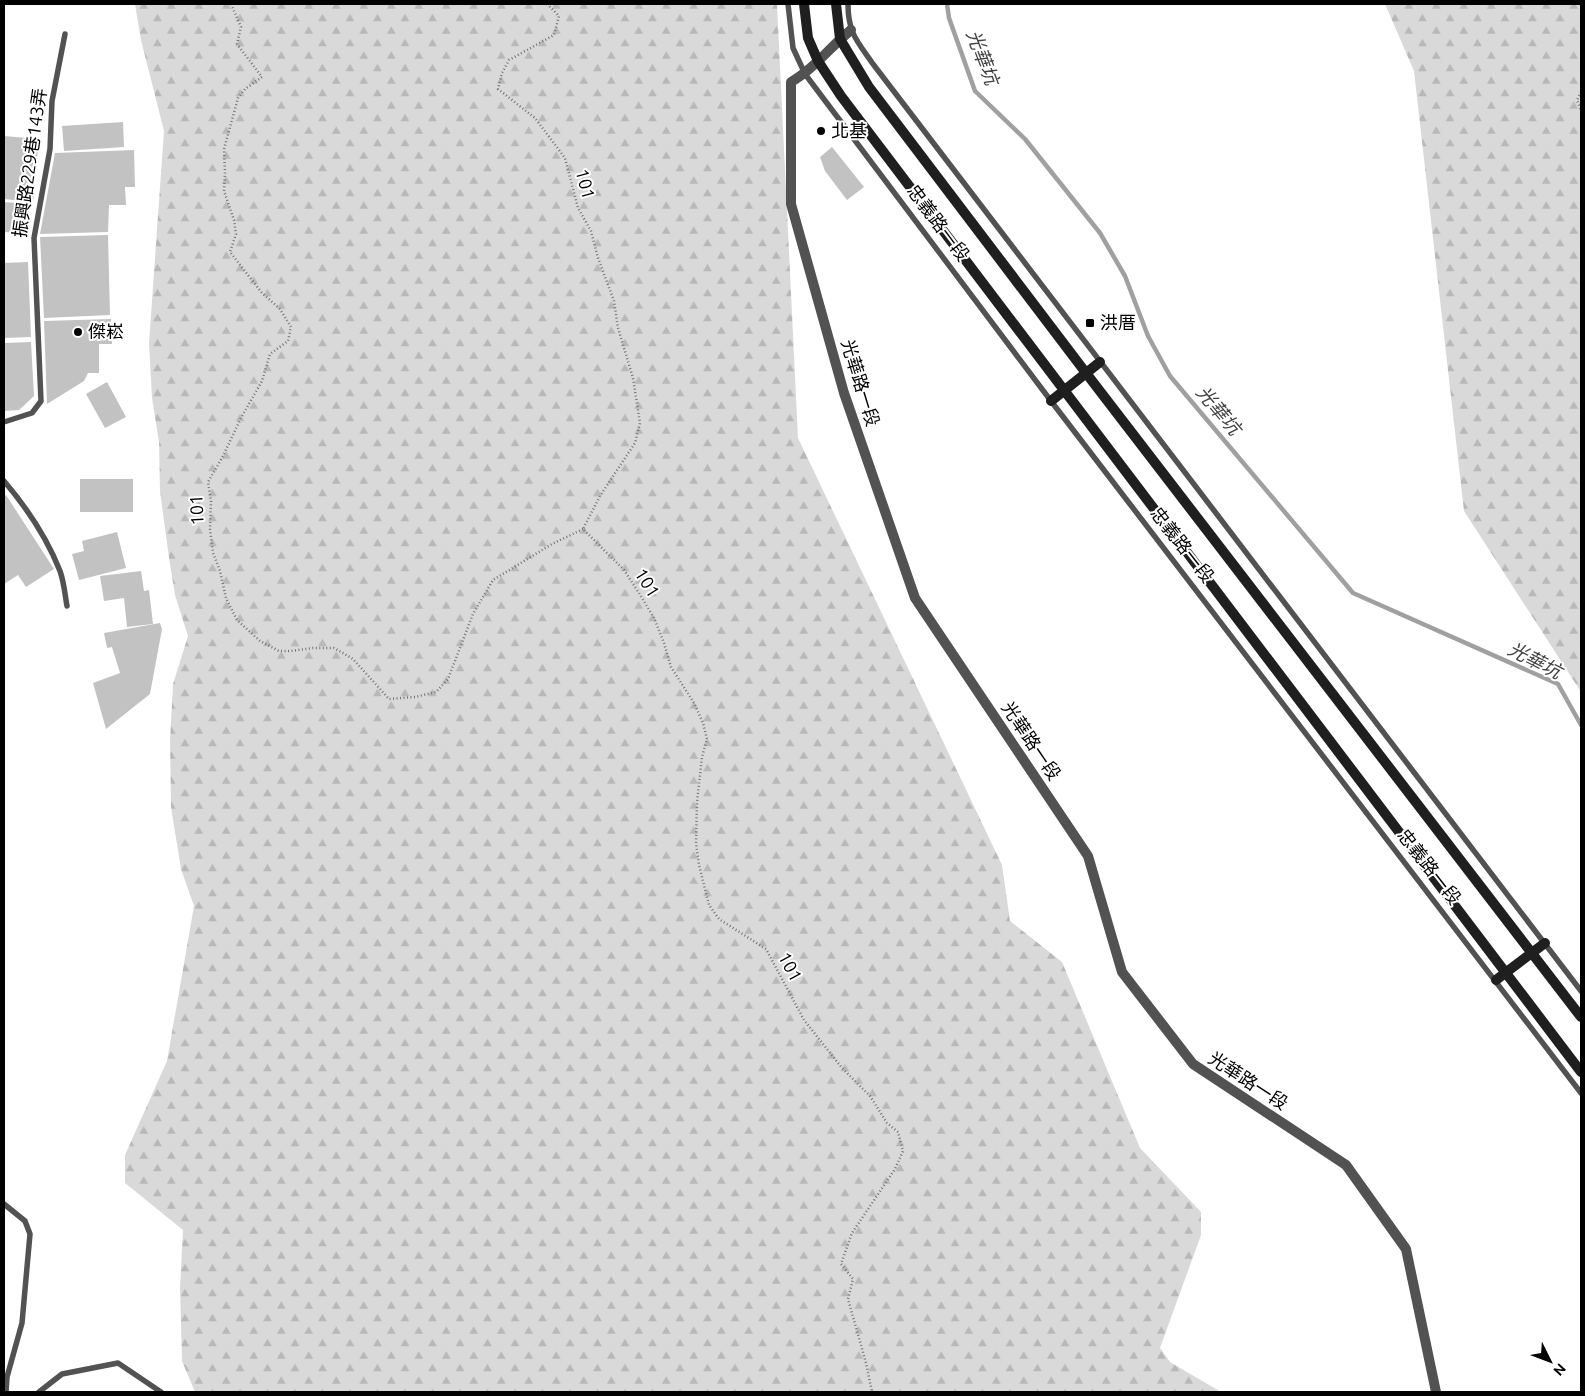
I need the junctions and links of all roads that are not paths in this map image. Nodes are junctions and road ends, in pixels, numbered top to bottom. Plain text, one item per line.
1 (788, 4) edge
2 (804, 4) edge
3 (836, 4) edge
4 (848, 4) edge
5 (851, 30) junction
6 (65, 34) dead end
7 (840, 38) junction
8 (818, 61) junction
9 (805, 74) junction
10 (1100, 362) junction
11 (1086, 373) junction
12 (1064, 392) junction
13 (1051, 401) junction
14 (4, 422) edge
15 (4, 481) edge
16 (67, 606) dead end
17 (1545, 943) junction
18 (1532, 953) junction
19 (1506, 974) junction
20 (1496, 980) junction
21 (1581, 991) edge
22 (1581, 1017) edge
23 (1581, 1072) edge
24 (1581, 1093) edge
25 (4, 1204) edge
26 (6, 1392) edge
27 (39, 1392) edge
28 (161, 1392) edge
29 (1436, 1392) edge

1 - 9 lane, 忠義路一段
2 - 8 main road, 忠義路一段
3 - 7 main road, 忠義路一段
4 - 5 lane
5 - 7 street, 光華路一段
5 - 10 lane
6 - 14 lane, 振興路229巷143弄
7 - 8 street, 光華路一段
7 - 11 main road, 忠義路一段
8 - 9 street, 光華路一段
8 - 12 main road, 忠義路一段
9 - 13 lane, 忠義路一段
9 - 29 street, 光華路一段
10 - 11 main road
10 - 17 lane
11 - 12 main road
11 - 18 main road, 忠義路一段
12 - 13 main road
12 - 19 main road, 忠義路一段
13 - 20 lane, 忠義路一段
15 - 16 lane
17 - 18 main road
17 - 21 lane
18 - 19 main road
18 - 22 main road, 忠義路一段
19 - 20 main road
19 - 23 main road, 忠義路一段
20 - 24 lane, 忠義路一段
25 - 26 lane
27 - 28 lane

